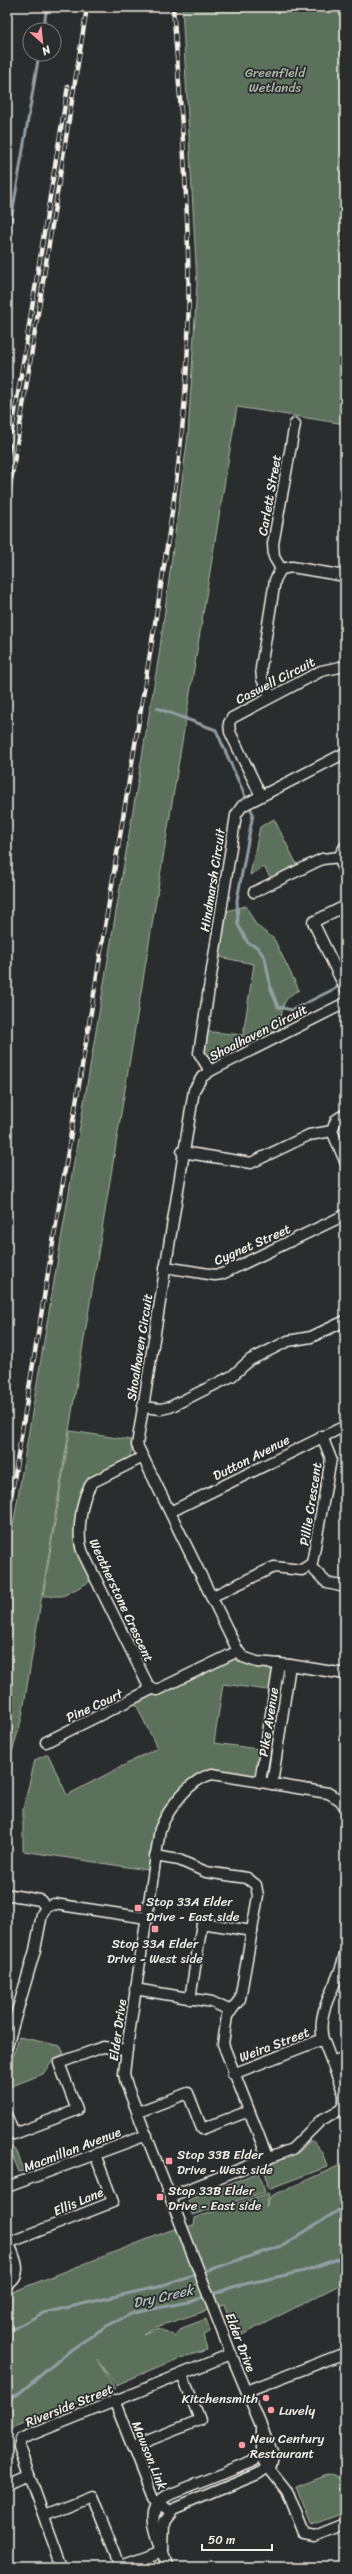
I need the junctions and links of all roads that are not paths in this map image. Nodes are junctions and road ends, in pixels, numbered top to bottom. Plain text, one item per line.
1 (295, 424) dead end
2 (281, 569) junction
3 (345, 576) edge
4 (345, 666) edge
5 (271, 697) junction
6 (345, 754) edge
7 (257, 798) junction
8 (345, 847) edge
9 (340, 858) junction
10 (345, 873) edge
11 (254, 892) dead end
12 (345, 906) edge
13 (343, 984) edge
14 (345, 1003) edge
15 (210, 1072) junction
16 (345, 1114) edge
17 (332, 1131) junction
18 (182, 1152) junction
19 (345, 1161) edge
20 (345, 1215) edge
21 (165, 1267) junction
22 (345, 1321) edge
23 (143, 1407) junction
24 (345, 1426) edge
25 (322, 1436) junction
26 (143, 1457) junction
27 (170, 1512) junction
28 (310, 1566) junction
29 (345, 1587) edge
30 (211, 1597) junction
31 (238, 1651) junction
32 (279, 1664) junction
33 (290, 1665) junction
34 (345, 1674) edge
35 (152, 1690) junction
36 (46, 1742) dead end
37 (260, 1782) junction
38 (272, 1784) junction
39 (345, 1806) edge
40 (155, 1856) junction
41 (11, 1895) dead end
42 (46, 1907) junction
43 (147, 1918) junction
44 (252, 1931) junction
45 (345, 1953) edge
46 (342, 1980) edge
47 (136, 1989) junction
48 (190, 1999) junction
49 (231, 2011) junction
50 (323, 2040) junction
51 (7, 2046) edge
52 (127, 2050) junction
53 (345, 2057) edge
54 (332, 2062) junction
55 (233, 2074) junction
56 (345, 2102) edge
57 (249, 2111) junction
58 (138, 2112) junction
59 (7, 2117) edge
60 (147, 2135) junction
61 (96, 2154) junction
62 (268, 2159) junction
63 (7, 2187) edge
64 (171, 2196) junction
65 (8, 2241) edge
66 (7, 2284) edge
67 (345, 2353) edge
68 (231, 2354) junction
69 (182, 2374) junction
70 (247, 2391) junction
71 (114, 2400) junction
72 (261, 2428) junction
73 (132, 2447) junction
74 (258, 2456) junction
75 (269, 2467) junction
76 (29, 2475) junction
77 (7, 2484) edge
78 (157, 2504) junction
79 (170, 2512) junction
80 (44, 2515) junction
81 (345, 2524) edge
82 (164, 2551) junction
83 (62, 2567) edge
84 (119, 2567) edge
85 (167, 2567) edge

1 - 2 street, Carlett Street
2 - 3 street
2 - 5 street
4 - 5 street, Caswell Circuit
5 - 7 street, Caswell Circuit
6 - 7 street, Hindmarsh Circuit
7 - 15 street, Hindmarsh Circuit
8 - 9 street
9 - 10 street
9 - 11 street
12 - 13 street
14 - 15 street, Shoalhaven Circuit
15 - 18 street, Shoalhaven Circuit
16 - 17 street
17 - 18 street
17 - 19 street
18 - 21 street, Shoalhaven Circuit
20 - 21 street, Cygnet Street
21 - 23 street, Shoalhaven Circuit
22 - 23 street
23 - 26 street, Shoalhaven Circuit
24 - 25 street, Dutton Avenue
25 - 27 street, Dutton Avenue
25 - 28 street, Pillie Crescent
26 - 27 street, Shoalhaven Circuit
26 - 35 street, Weatherstone Crescent
27 - 30 street, Shoalhaven Circuit
28 - 29 street
28 - 30 street, Pillie Crescent
30 - 31 street, Shoalhaven Circuit
31 - 32 street
31 - 35 street
32 - 33 street
32 - 37 street, Pike Avenue
33 - 34 street
33 - 38 street, Pike Avenue
35 - 36 street, Pine Court
37 - 38 street, Elder Drive
37 - 40 street, Elder Drive
38 - 39 street, Elder Drive
40 - 43 street, Elder Drive
40 - 44 street
41 - 42 street
42 - 43 street
42 - 51 street
43 - 47 street, Elder Drive
44 - 48 street
44 - 49 street
45 - 46 street
46 - 50 street
47 - 48 street
47 - 52 street, Elder Drive
48 - 49 street
49 - 55 street
50 - 54 street
50 - 55 street, Weira Street
52 - 58 street, Elder Drive
52 - 59 street
53 - 54 street
54 - 56 street
55 - 57 street
56 - 62 street
57 - 58 street
57 - 62 street
58 - 60 street, Elder Drive
60 - 61 street, Macmillan Avenue
60 - 64 street, Elder Drive
61 - 63 street, Macmillan Avenue
61 - 65 street, Ellis Lane
62 - 64 street
64 - 68 street, Elder Drive
65 - 66 street
67 - 70 street
68 - 69 street, Riverside Street
68 - 70 street, Elder Drive
69 - 71 street, Riverside Street
69 - 73 street
70 - 72 street, Elder Drive
71 - 73 street, Mawson Link
71 - 76 street, Riverside Street
72 - 74 street, Elder Drive
72 - 75 street, Elder Drive
73 - 78 street, Mawson Link
74 - 75 street
74 - 78 street
75 - 79 street
75 - 81 street
76 - 77 street
76 - 80 street, Riverside Street
78 - 79 street, Mawson Link
78 - 82 street
79 - 82 street
80 - 83 street, Riverside Street
80 - 84 street
82 - 84 street
82 - 85 street

